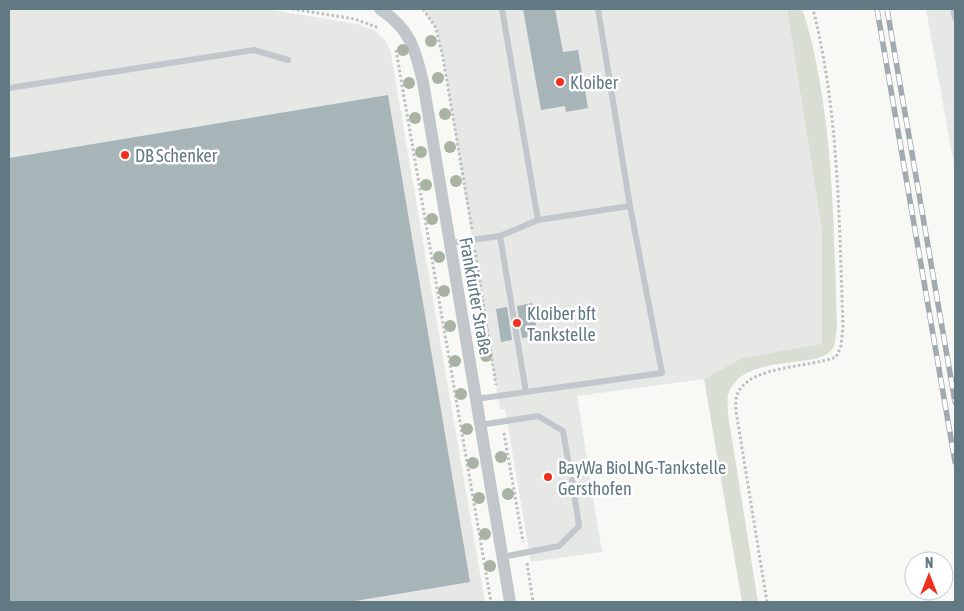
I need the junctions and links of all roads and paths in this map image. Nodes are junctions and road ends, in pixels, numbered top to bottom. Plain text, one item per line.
1 (292, 9) edge
2 (380, 9) edge
3 (423, 9) edge
4 (502, 9) edge
5 (598, 9) edge
6 (813, 9) edge
7 (953, 9) edge
8 (955, 18) edge
9 (385, 34) dead end
10 (395, 45) dead end
11 (288, 60) dead end
12 (9, 88) edge
13 (630, 206) junction
14 (538, 220) junction
15 (500, 236) junction
16 (473, 240) junction
17 (449, 243) junction
18 (483, 300) junction
19 (476, 301) dead end
20 (526, 392) junction
21 (498, 396) junction
22 (476, 400) junction
23 (502, 421) junction
24 (480, 425) junction
25 (568, 460) dead end
26 (572, 480) dead end
27 (525, 553) junction
28 (502, 557) junction
29 (491, 602) edge
30 (510, 602) edge
31 (533, 602) edge
32 (767, 602) edge

1 - 9 path
2 - 17 street, Frankfurter Straße
3 - 16 path
4 - 14 lane
5 - 13 lane
6 - 32 path
7 - 8 lane
10 - 29 path
11 - 12 lane
13 - 14 lane
13 - 20 lane
14 - 15 lane
15 - 16 lane
15 - 20 lane
16 - 17 lane
16 - 18 path
17 - 22 street, Frankfurter Straße
18 - 19 path
18 - 21 path
20 - 21 lane
21 - 22 lane
22 - 24 street, Frankfurter Straße
23 - 24 lane
23 - 25 lane
23 - 27 path
24 - 28 street, Frankfurter Straße
26 - 27 lane
27 - 28 lane
27 - 31 path
28 - 30 street, Frankfurter Straße

